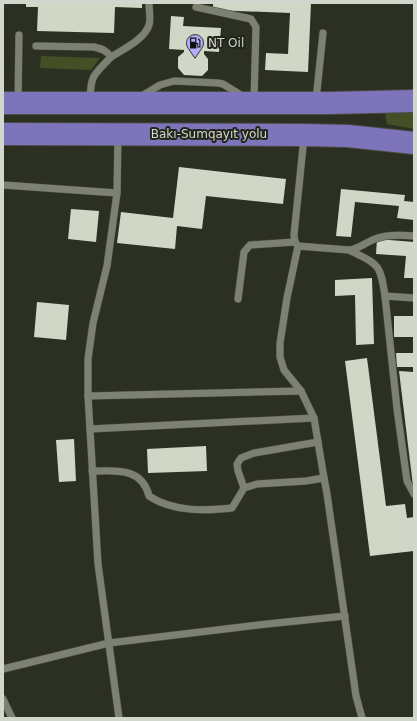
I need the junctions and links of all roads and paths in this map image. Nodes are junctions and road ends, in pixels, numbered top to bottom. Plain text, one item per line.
1 (149, 3) edge
2 (196, 7) dead end
3 (323, 33) dead end
4 (19, 35) dead end
5 (36, 46) dead end
6 (111, 57) junction
7 (414, 100) edge
8 (90, 102) junction
9 (11, 103) edge
10 (254, 103) junction
11 (316, 103) junction
12 (3, 134) edge
13 (118, 134) junction
14 (304, 135) junction
15 (414, 143) edge
16 (3, 185) edge
17 (117, 193) junction
18 (414, 236) edge
19 (297, 244) junction
20 (349, 250) junction
21 (385, 296) junction
22 (414, 298) edge
23 (238, 300) dead end
24 (301, 391) junction
25 (88, 396) junction
26 (314, 418) junction
27 (90, 429) junction
28 (318, 442) junction
29 (92, 471) junction
30 (324, 478) junction
31 (244, 488) junction
32 (414, 494) edge
33 (345, 616) junction
34 (109, 643) junction
35 (3, 669) edge
36 (3, 700) edge
37 (12, 718) edge
38 (119, 718) edge
39 (362, 718) edge

1 - 6 lane
2 - 10 lane
3 - 11 lane
4 - 9 lane
5 - 6 lane
6 - 8 lane
7 - 11 highway
8 - 9 highway
8 - 10 highway
10 - 11 highway
12 - 13 highway, Bakı-Sumqayıt yolu
13 - 14 highway, Bakı-Sumqayıt yolu
13 - 17 lane
14 - 15 highway, Bakı-Sumqayıt yolu
14 - 19 lane
16 - 17 lane
17 - 25 lane
18 - 20 lane
19 - 20 lane
19 - 23 lane
19 - 24 lane
20 - 21 lane
21 - 22 lane
21 - 32 lane
24 - 25 lane
24 - 26 lane
25 - 27 lane
26 - 27 lane
26 - 28 lane
27 - 29 lane
28 - 30 lane
28 - 31 lane
29 - 31 lane
29 - 34 lane
30 - 31 lane
30 - 33 lane
33 - 34 lane
33 - 39 lane
34 - 35 lane
34 - 38 lane
36 - 37 lane

